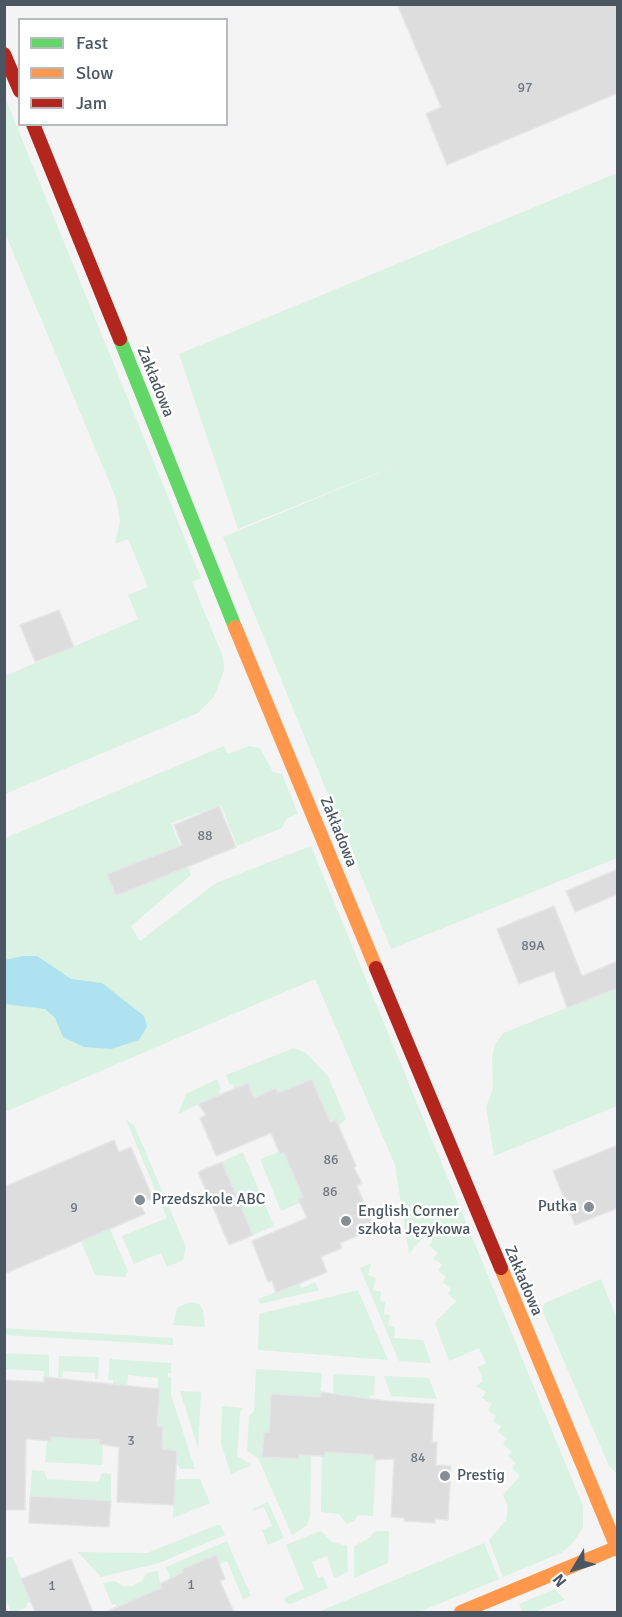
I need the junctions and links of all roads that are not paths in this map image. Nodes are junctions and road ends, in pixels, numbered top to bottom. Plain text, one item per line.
1 (4, 54) edge
2 (18, 86) edge
3 (34, 126) edge
4 (617, 1548) edge
5 (461, 1612) edge

1 - 2 street
3 - 4 street, Zakładowa
4 - 5 street

